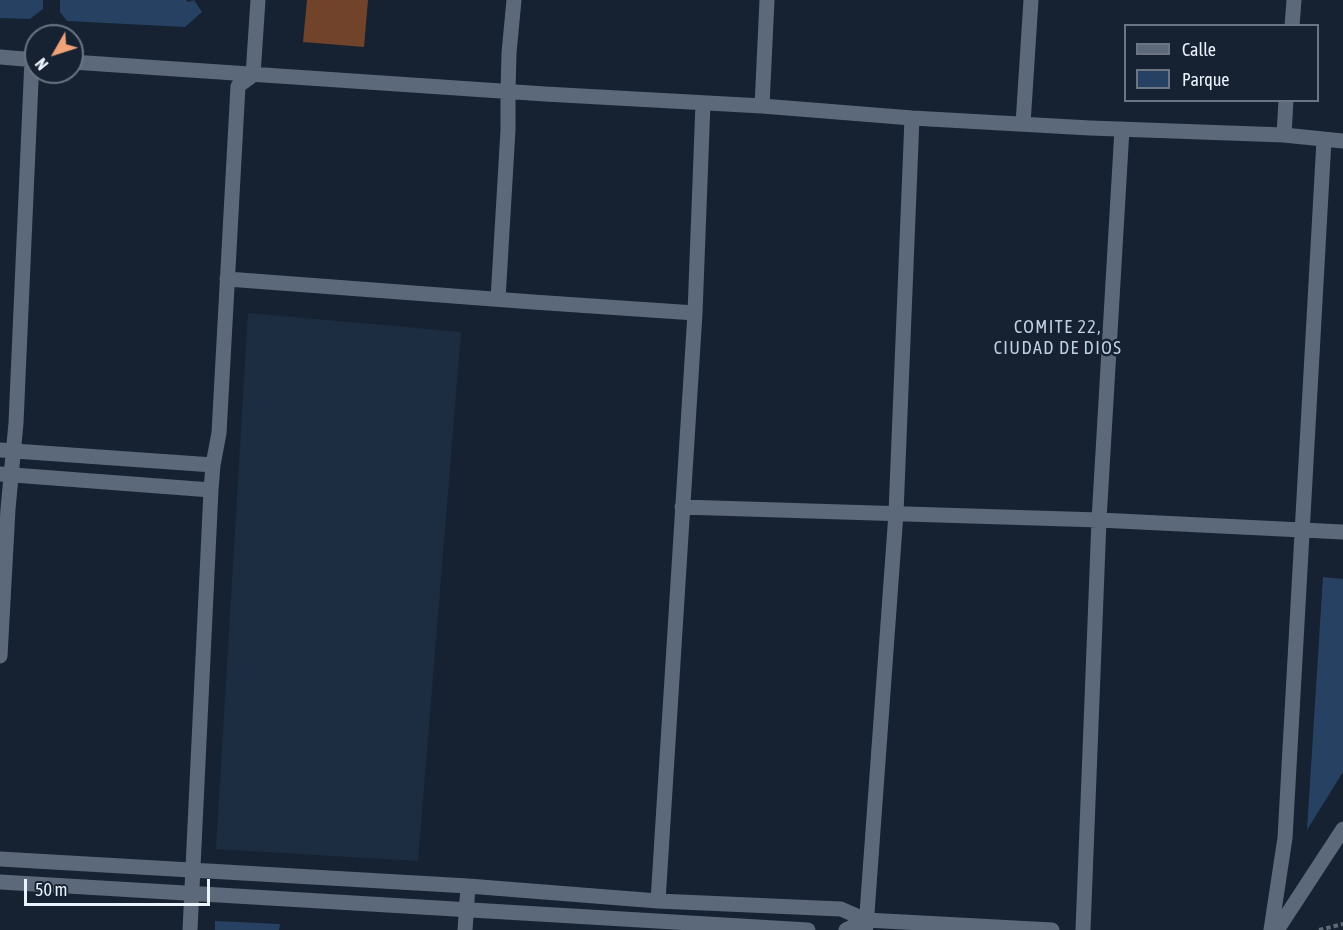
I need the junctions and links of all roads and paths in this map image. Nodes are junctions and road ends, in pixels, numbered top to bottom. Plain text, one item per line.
1 (258, 0) edge
2 (513, 0) edge
3 (767, 0) edge
4 (1030, 0) edge
5 (1294, 0) edge
6 (1292, 24) edge
7 (0, 57) edge
8 (24, 59) edge
9 (84, 63) edge
10 (253, 75) junction
11 (33, 84) edge
12 (508, 92) junction
13 (1286, 102) edge
14 (703, 103) junction
15 (762, 106) junction
16 (912, 118) junction
17 (1023, 124) junction
18 (1122, 129) junction
19 (1284, 135) junction
20 (1324, 140) junction
21 (1343, 141) edge
22 (227, 279) junction
23 (498, 299) junction
24 (695, 313) junction
25 (7, 450) edge
26 (213, 465) junction
27 (6, 475) edge
28 (211, 490) junction
29 (682, 507) junction
30 (896, 513) junction
31 (1099, 520) junction
32 (1303, 530) junction
33 (1343, 532) edge
34 (0, 656) edge
35 (1343, 829) edge
36 (0, 859) edge
37 (193, 870) junction
38 (0, 882) edge
39 (468, 886) junction
40 (192, 893) junction
41 (658, 901) junction
42 (466, 909) junction
43 (1343, 924) edge
44 (866, 925) edge
45 (190, 930) edge
46 (465, 930) edge
47 (808, 930) edge
48 (846, 930) edge
49 (1052, 930) edge
50 (1083, 930) edge
51 (1271, 930) edge
52 (1277, 930) edge
53 (1319, 930) edge

1 - 10 street
2 - 12 street
3 - 15 street
4 - 17 street
5 - 6 street
7 - 8 street
9 - 10 street
10 - 12 street
10 - 22 street
11 - 25 street
12 - 14 street
12 - 23 street
13 - 19 street
14 - 15 street
14 - 24 street
15 - 16 street
16 - 17 street
16 - 30 street
17 - 18 street
18 - 19 street
18 - 31 street
19 - 20 street
20 - 21 street
20 - 32 street
22 - 23 street
22 - 26 street
23 - 24 street
24 - 29 street
25 - 26 street
25 - 27 street
26 - 28 street
27 - 28 street
27 - 34 street
28 - 37 street
29 - 30 street
29 - 41 street
30 - 31 street
30 - 44 street
31 - 32 street
31 - 50 street
32 - 33 street
32 - 51 street
35 - 52 street
36 - 37 street
37 - 39 street
37 - 40 street
38 - 40 street
39 - 41 street
39 - 42 street
40 - 42 street
40 - 45 street
41 - 44 street
42 - 46 street
42 - 47 street
43 - 53 path
44 - 48 street
44 - 49 street

